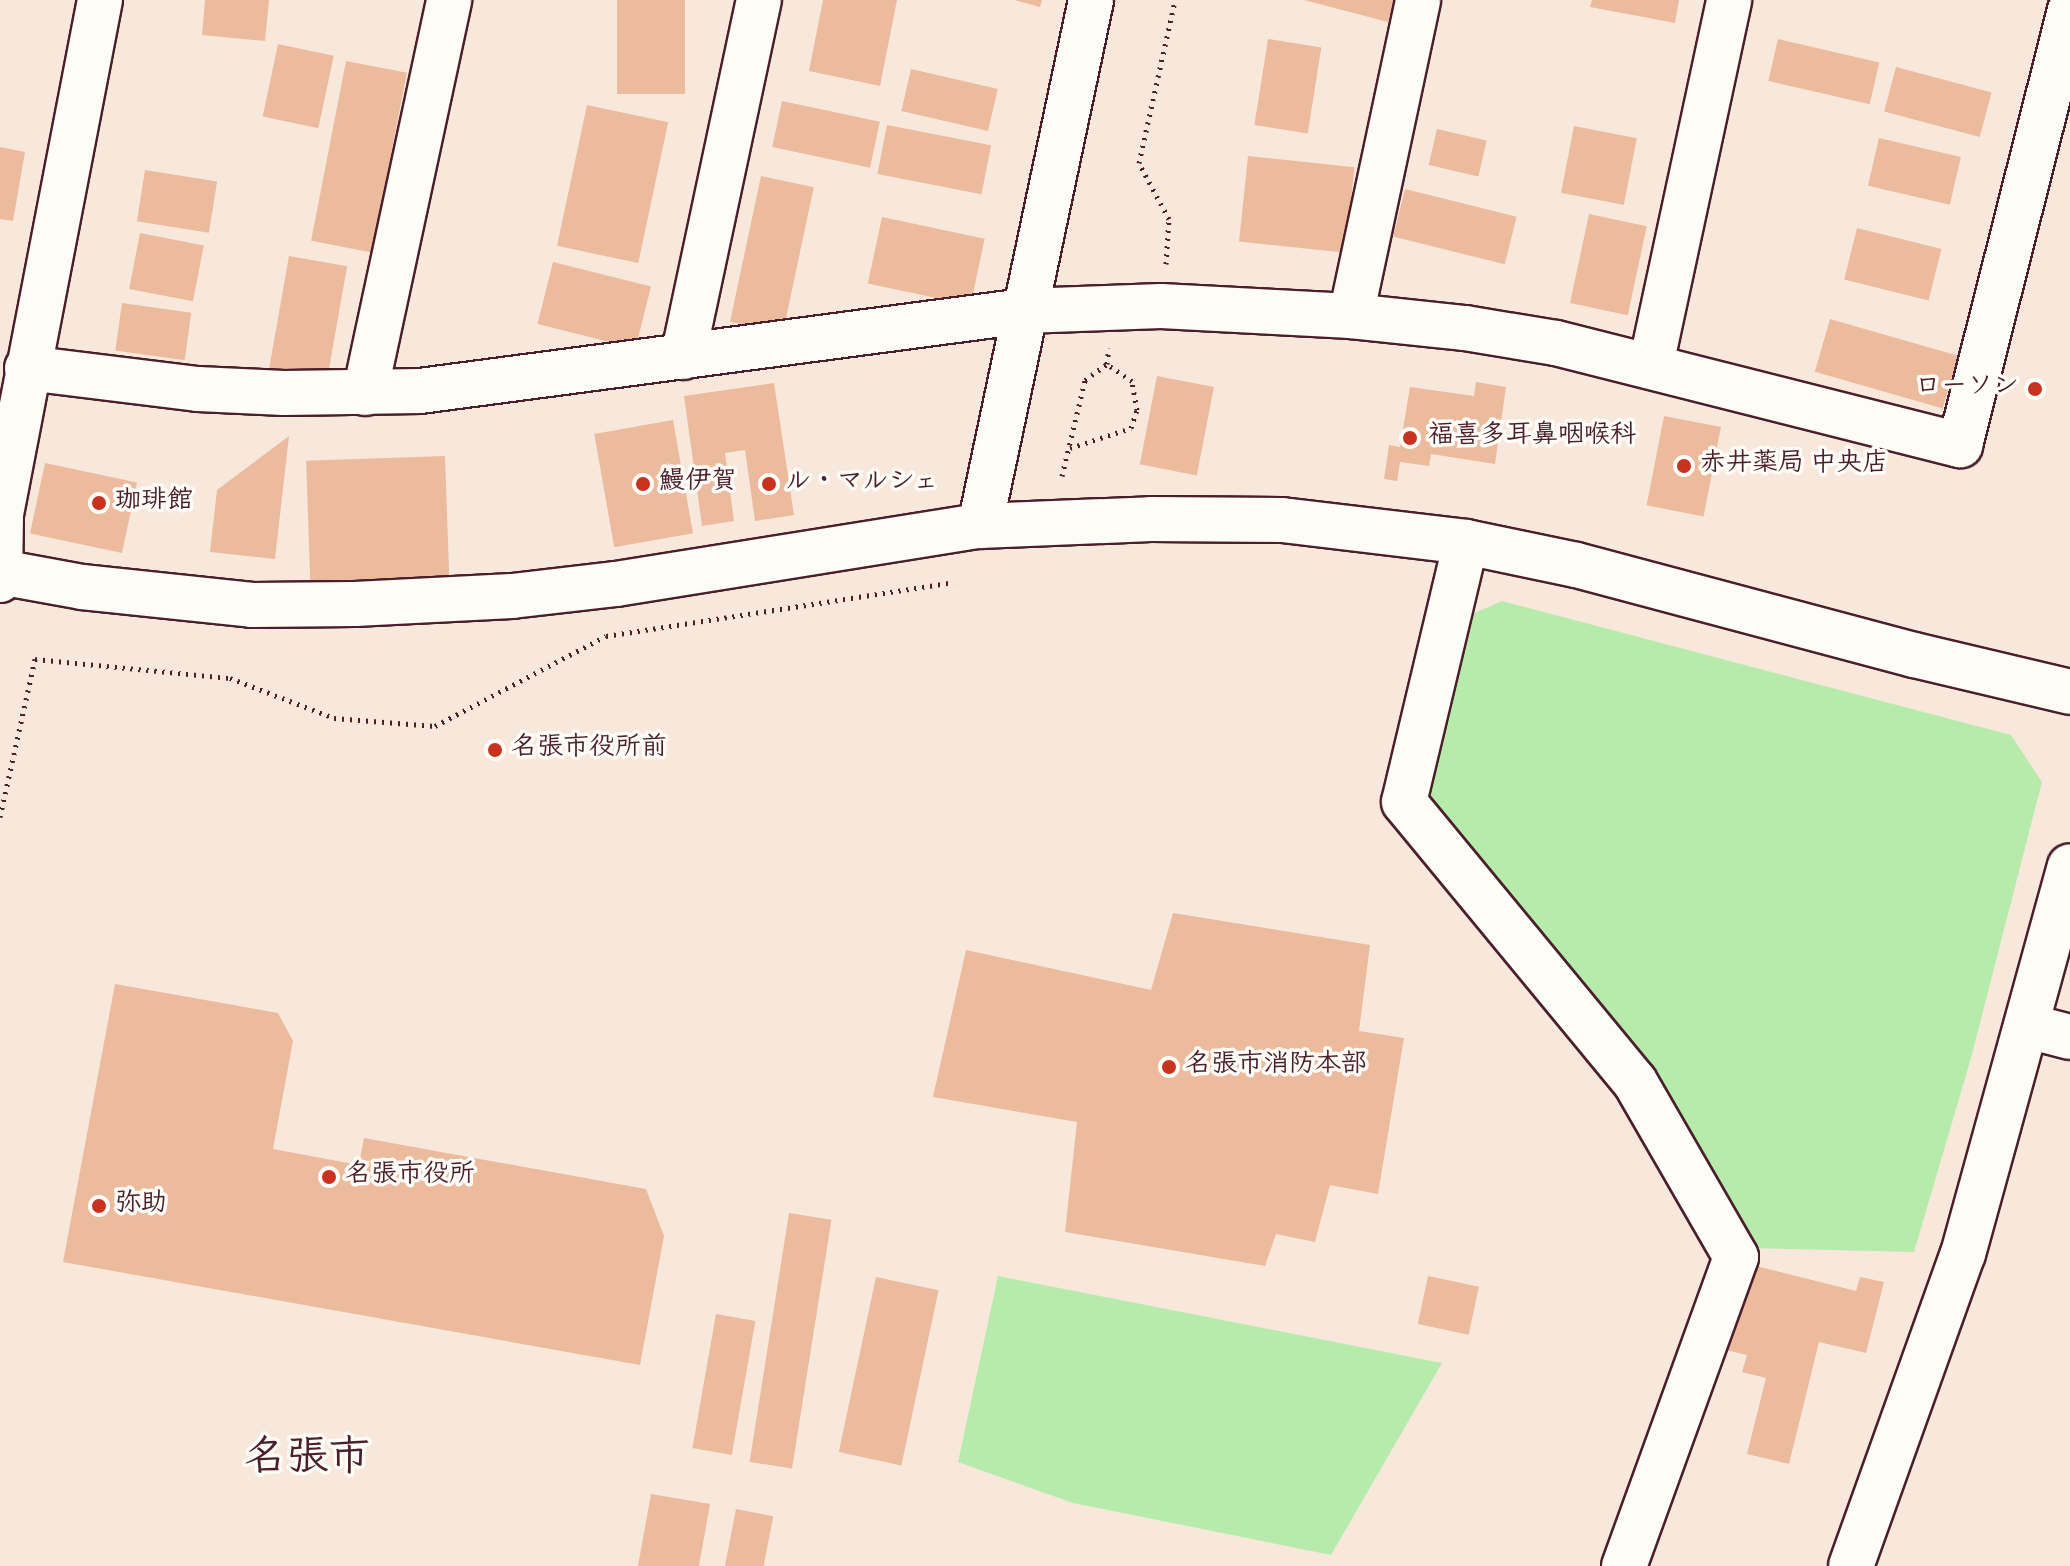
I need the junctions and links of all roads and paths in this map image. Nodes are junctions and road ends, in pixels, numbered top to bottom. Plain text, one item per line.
1 (100, 0) edge
2 (449, 0) edge
3 (759, 0) edge
4 (1091, 0) edge
5 (1175, 0) edge
6 (1418, 0) edge
7 (1729, 0) edge
8 (2070, 9) edge
9 (1161, 306) junction
10 (1115, 307) junction
11 (1024, 311) junction
12 (1351, 316) junction
13 (683, 357) junction
14 (1107, 364) junction
15 (1651, 365) junction
16 (27, 368) junction
17 (365, 393) junction
18 (1070, 448) junction
19 (1062, 476) dead end
20 (980, 526) junction
21 (1466, 542) junction
22 (1, 575) edge
23 (954, 582) dead end
24 (2070, 692) edge
25 (0, 817) edge
26 (2070, 866) edge
27 (2028, 1026) junction
28 (2070, 1037) edge
29 (1624, 1566) edge
30 (1851, 1566) edge

1 - 16 street
2 - 17 street
3 - 13 street
4 - 11 street
5 - 9 path
6 - 12 street
7 - 15 street
8 - 15 street
9 - 10 street
9 - 12 street
10 - 11 street
10 - 14 path
11 - 13 street
11 - 20 street
12 - 15 street
13 - 17 street
14 - 18 path
14 - 18 path
16 - 17 street
16 - 22 street
18 - 19 path
20 - 21 street
20 - 22 street
21 - 24 street
21 - 29 street
23 - 25 path
26 - 27 street
27 - 28 street
27 - 30 street

